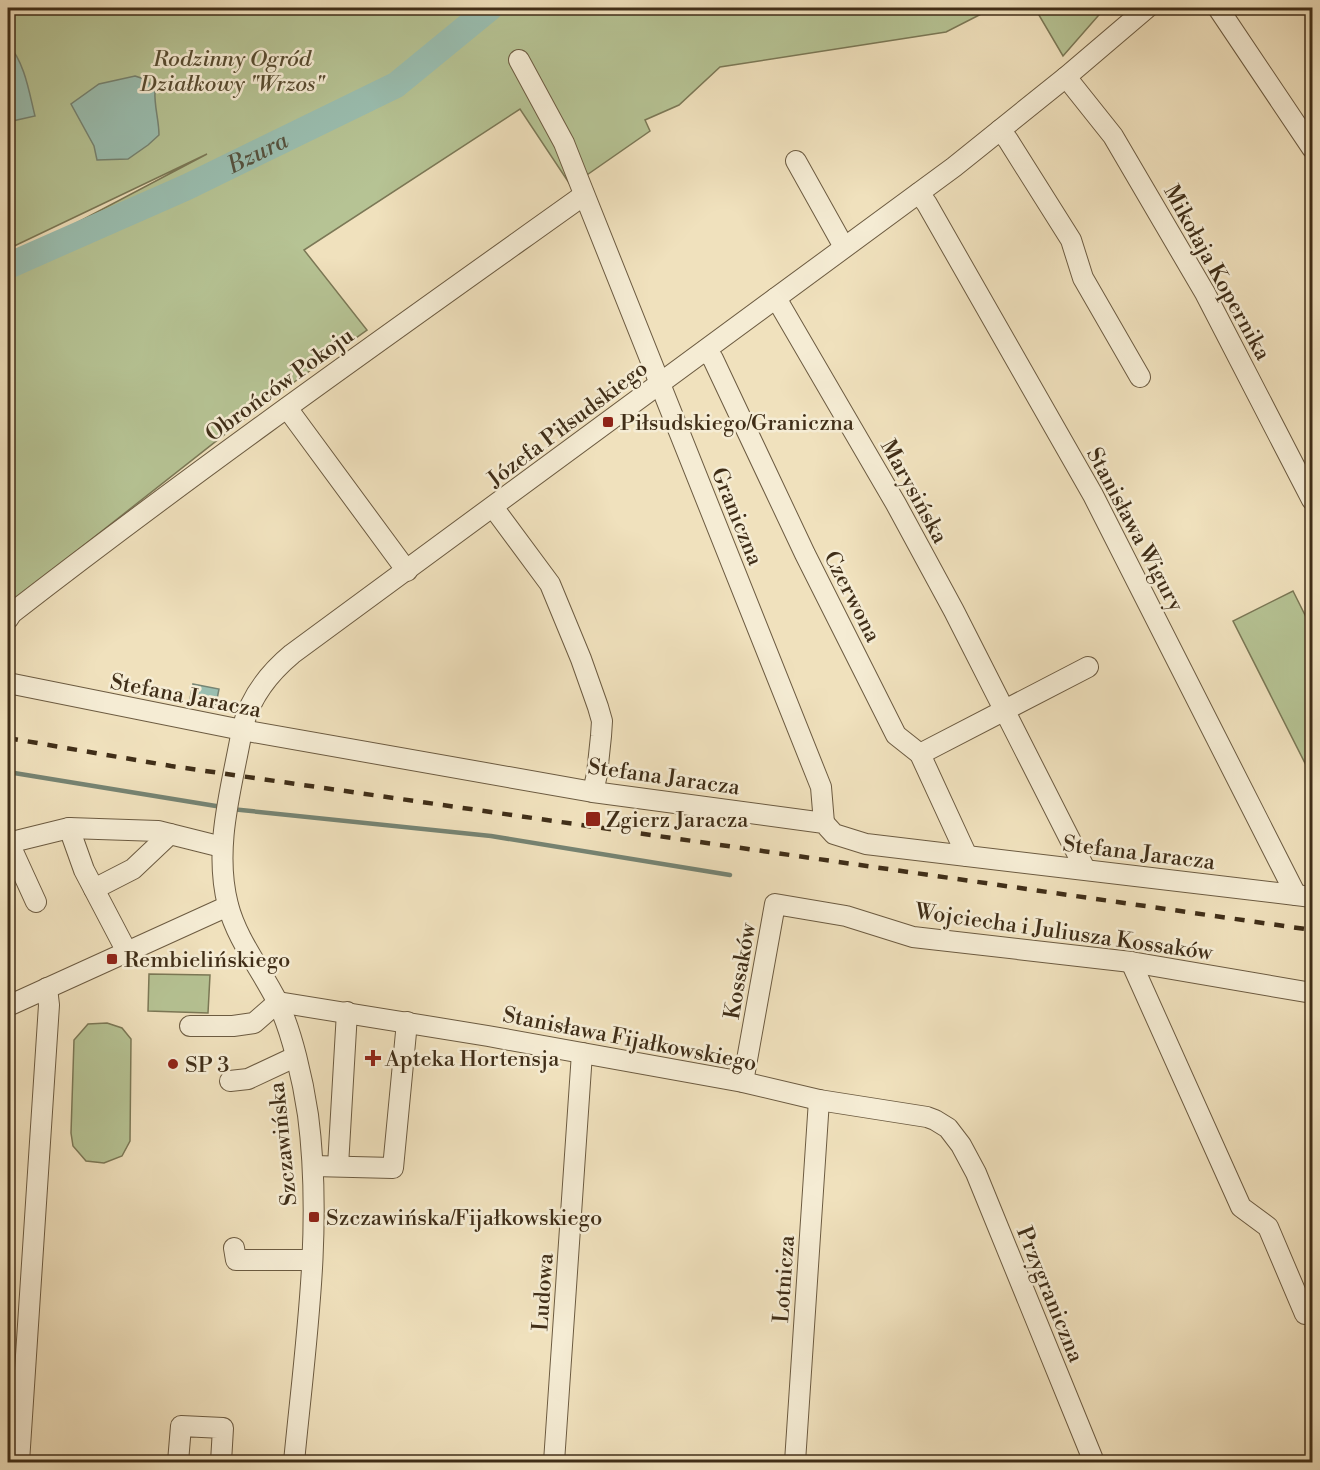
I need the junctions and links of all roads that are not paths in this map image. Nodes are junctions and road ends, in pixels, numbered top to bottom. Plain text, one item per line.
1 (1147, 8) edge
2 (1218, 8) edge
3 (1131, 15) edge
4 (519, 60) dead end
5 (1066, 77) junction
6 (1000, 130) junction
7 (1312, 148) edge
8 (796, 162) dead end
9 (919, 193) junction
10 (584, 195) junction
11 (844, 247) junction
12 (776, 298) junction
13 (706, 350) junction
14 (1140, 377) dead end
15 (660, 384) junction
16 (287, 408) junction
17 (1312, 500) edge
18 (493, 507) junction
19 (407, 571) junction
20 (8, 619) edge
21 (1088, 667) dead end
22 (8, 683) edge
23 (1005, 710) junction
24 (242, 730) junction
25 (920, 754) junction
26 (593, 792) junction
27 (229, 800) joint
28 (824, 823) junction
29 (69, 828) junction
30 (170, 834) junction
31 (8, 843) edge
32 (222, 847) junction
33 (967, 856) junction
34 (1085, 869) junction
35 (94, 888) junction
36 (1304, 896) edge
37 (36, 902) dead end
38 (776, 904) joint
39 (228, 906) junction
40 (127, 952) junction
41 (1131, 962) junction
42 (47, 988) junction
43 (1312, 993) edge
44 (278, 1002) junction
45 (8, 1006) edge
46 (347, 1012) junction
47 (407, 1022) junction
48 (190, 1026) dead end
49 (582, 1053) junction
50 (295, 1057) junction
51 (230, 1081) dead end
52 (743, 1082) junction
53 (819, 1100) junction
54 (961, 1145) joint
55 (313, 1166) junction
56 (339, 1166) junction
57 (234, 1248) dead end
58 (312, 1260) junction
59 (1305, 1314) dead end
60 (19, 1462) edge
61 (178, 1462) edge
62 (220, 1462) edge
63 (294, 1462) edge
64 (554, 1462) edge
65 (795, 1462) edge
66 (1094, 1462) edge

1 - 3 street, Józefa Piłsudskiego
2 - 7 street
3 - 5 street, Józefa Piłsudskiego
4 - 10 street, Graniczna
5 - 6 street, Józefa Piłsudskiego
5 - 17 street, Mikołaja Kopernika
6 - 9 street, Józefa Piłsudskiego
6 - 14 street
8 - 11 street
9 - 11 street, Józefa Piłsudskiego
9 - 36 street, Stanisława Wigury
10 - 15 street, Graniczna
10 - 16 street, Obrońców Pokoju
11 - 12 street, Józefa Piłsudskiego
12 - 13 street, Józefa Piłsudskiego
12 - 23 street, Marysińska
13 - 15 street, Józefa Piłsudskiego
13 - 25 street, Czerwona
15 - 18 street, Józefa Piłsudskiego
15 - 28 street, Graniczna
16 - 19 street
16 - 20 street, Obrońców Pokoju
18 - 19 street, Józefa Piłsudskiego
18 - 26 street
19 - 24 street, Józefa Piłsudskiego
21 - 23 street
22 - 24 street, Stefana Jaracza
23 - 25 street
23 - 34 street, Marysińska
24 - 26 street, Stefana Jaracza
24 - 27 street, Józefa Piłsudskiego
25 - 33 street, Czerwona
26 - 28 street, Stefana Jaracza
27 - 32 street, Szczawińska
28 - 33 street, Stefana Jaracza
29 - 30 street
29 - 31 street
29 - 35 street
30 - 32 street
30 - 35 street
31 - 37 street
32 - 39 street, Szczawińska
33 - 34 street, Stefana Jaracza
34 - 36 street, Stefana Jaracza
35 - 40 street
38 - 41 street, Wojciecha i Juliusza Kossaków
38 - 52 street, Kossaków
39 - 40 street
39 - 44 street, Szczawińska
40 - 42 street
41 - 43 street, Wojciecha i Juliusza Kossaków
41 - 59 street
42 - 45 street
42 - 60 street
44 - 46 street, Stanisława Fijałkowskiego
44 - 48 street
44 - 50 street, Szczawińska
46 - 47 street, Stanisława Fijałkowskiego
46 - 56 street
47 - 49 street, Stanisława Fijałkowskiego
47 - 56 street
49 - 52 street, Stanisława Fijałkowskiego
49 - 64 street, Ludowa
50 - 51 street
50 - 55 street, Szczawińska
52 - 53 street, Stanisława Fijałkowskiego
53 - 54 street, Stanisława Fijałkowskiego
53 - 65 street, Lotnicza
54 - 66 street, Przygraniczna
55 - 56 street
55 - 58 street, Szczawińska
57 - 58 street
58 - 63 street, Szczawińska
61 - 62 street

